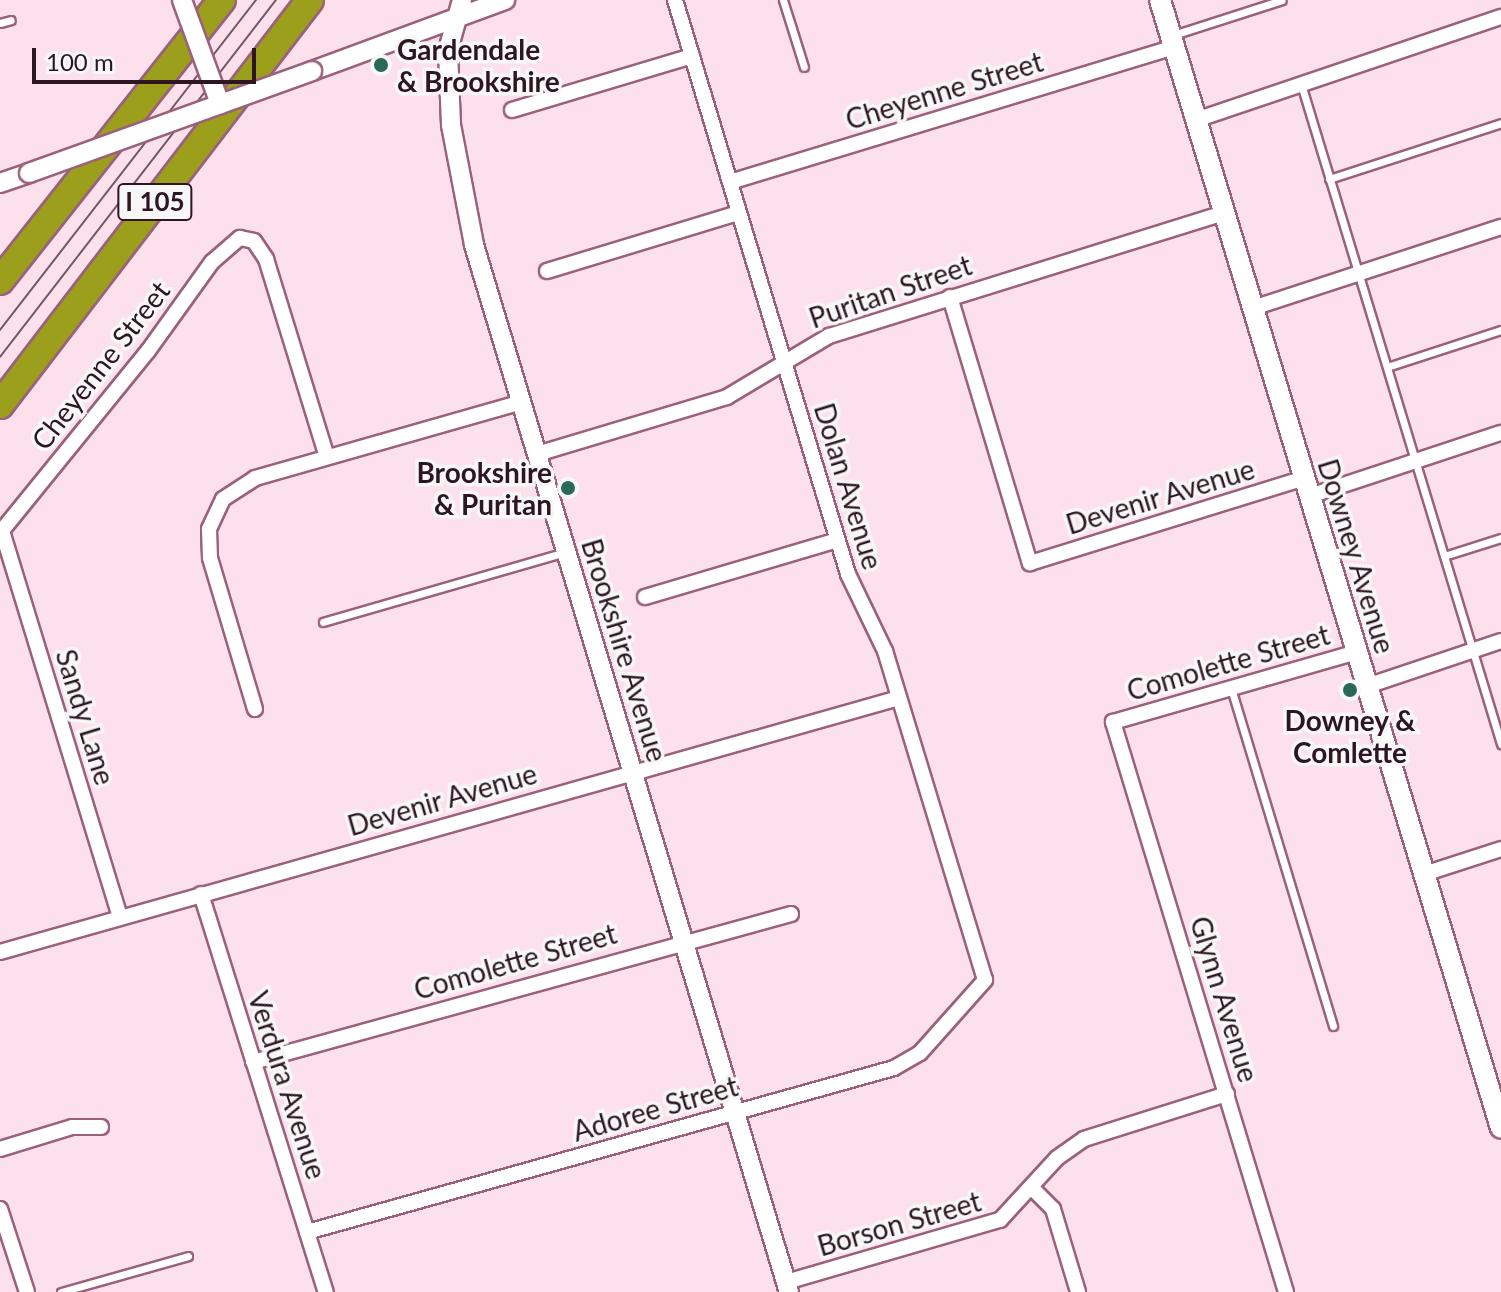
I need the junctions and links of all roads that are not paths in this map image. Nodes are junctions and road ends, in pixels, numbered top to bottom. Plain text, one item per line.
1 (182, 0) edge
2 (222, 0) edge
3 (310, 0) edge
4 (462, 0) edge
5 (505, 0) edge
6 (675, 0) edge
7 (783, 0) edge
8 (1160, 0) edge
9 (1282, 0) edge
10 (1501, 17) edge
11 (456, 18) junction
12 (11, 20) dead end
13 (0, 23) edge
14 (1172, 42) junction
15 (692, 56) junction
16 (804, 67) dead end
17 (1301, 84) junction
18 (220, 104) junction
19 (512, 110) dead end
20 (1196, 120) junction
21 (1501, 123) edge
22 (1329, 179) junction
23 (730, 182) junction
24 (0, 183) edge
25 (738, 213) junction
26 (1225, 213) junction
27 (1501, 227) edge
28 (547, 271) dead end
29 (1359, 275) junction
30 (0, 281) edge
31 (950, 297) junction
32 (1253, 308) junction
33 (1501, 330) edge
34 (784, 360) junction
35 (1387, 367) junction
36 (521, 402) junction
37 (0, 405) edge
38 (1501, 433) edge
39 (537, 454) junction
40 (327, 457) junction
41 (1415, 461) junction
42 (1308, 487) junction
43 (1, 532) edge
44 (1501, 538) edge
45 (837, 540) junction
46 (566, 552) junction
47 (1444, 556) junction
48 (645, 597) dead end
49 (323, 622) dead end
50 (1501, 641) edge
51 (1471, 650) junction
52 (1357, 652) junction
53 (1367, 686) junction
54 (1231, 688) junction
55 (899, 698) junction
56 (255, 709) dead end
57 (1113, 722) joint
58 (1501, 743) edge
59 (632, 773) junction
60 (1501, 849) edge
61 (1424, 874) junction
62 (201, 894) junction
63 (791, 914) dead end
64 (120, 917) junction
65 (683, 942) junction
66 (0, 952) edge
67 (985, 980) joint
68 (1333, 1026) dead end
69 (253, 1062) junction
70 (1227, 1094) junction
71 (735, 1113) junction
72 (101, 1127) dead end
73 (1501, 1128) edge
74 (0, 1149) edge
75 (1031, 1187) junction
76 (0, 1209) edge
77 (307, 1232) junction
78 (5, 1241) edge
79 (188, 1256) dead end
80 (787, 1287) edge
81 (27, 1292) edge
82 (61, 1292) edge
83 (326, 1292) edge
84 (1078, 1292) edge
85 (1286, 1292) edge

1 - 18 street, bridge
2 - 30 highway, I 105
3 - 37 highway, I 105
4 - 11 street, Brookshire Avenue
5 - 11 street
6 - 15 street, Dolan Avenue
7 - 16 lane
8 - 14 main road, Downey Avenue
9 - 14 lane
10 - 17 street
11 - 18 street, bridge
11 - 36 street, Brookshire Avenue
12 - 13 lane
14 - 20 main road, Downey Avenue
14 - 23 street, Cheyenne Street
15 - 19 street
15 - 23 street, Dolan Avenue
17 - 20 street
17 - 22 lane
18 - 24 street, bridge
20 - 26 main road, Downey Avenue
21 - 22 lane
22 - 29 lane
23 - 25 street, Dolan Avenue
25 - 28 street
25 - 34 street, Dolan Avenue
26 - 31 street, Puritan Street
26 - 32 main road, Downey Avenue
27 - 29 street
29 - 32 street
29 - 35 lane
31 - 34 street, Puritan Street
31 - 42 street, Devenir Avenue
32 - 42 main road, Downey Avenue
33 - 35 lane
34 - 39 street, Puritan Street
34 - 45 street, Dolan Avenue
35 - 41 lane
36 - 39 street, Brookshire Avenue
36 - 40 street
38 - 41 street, Devenir Avenue
39 - 46 street, Brookshire Avenue
40 - 43 street, Cheyenne Street
40 - 56 street
41 - 42 street, Devenir Avenue
41 - 47 lane
42 - 52 main road, Downey Avenue
43 - 64 street, Sandy Lane
44 - 47 lane
45 - 48 street
45 - 55 street, Dolan Avenue
46 - 49 lane
46 - 59 street, Brookshire Avenue
47 - 51 lane
50 - 51 street
51 - 53 street
51 - 58 lane
52 - 53 main road, Downey Avenue
52 - 54 street, Comolette Street
53 - 61 main road, Downey Avenue
54 - 57 street, Comolette Street
54 - 68 lane
55 - 59 street, Devenir Avenue
55 - 67 street, Dolan Avenue
57 - 70 street, Glynn Avenue
59 - 62 street, Devenir Avenue
59 - 65 street, Brookshire Avenue
60 - 61 street
61 - 73 main road, Downey Avenue
62 - 64 street, Devenir Avenue
62 - 69 street, Verdura Avenue
63 - 65 street, Comolette Street
64 - 66 street, Devenir Avenue
65 - 69 street, Comolette Street
65 - 71 street, Brookshire Avenue
67 - 71 street, Adoree Street
69 - 77 street, Verdura Avenue
70 - 75 street, Borson Street
70 - 85 street, Glynn Avenue
71 - 77 street, Adoree Street
71 - 80 street, Brookshire Avenue
72 - 74 street
75 - 80 street, Borson Street
75 - 84 street
76 - 78 street
77 - 83 street, Verdura Avenue
78 - 81 street
79 - 82 lane

